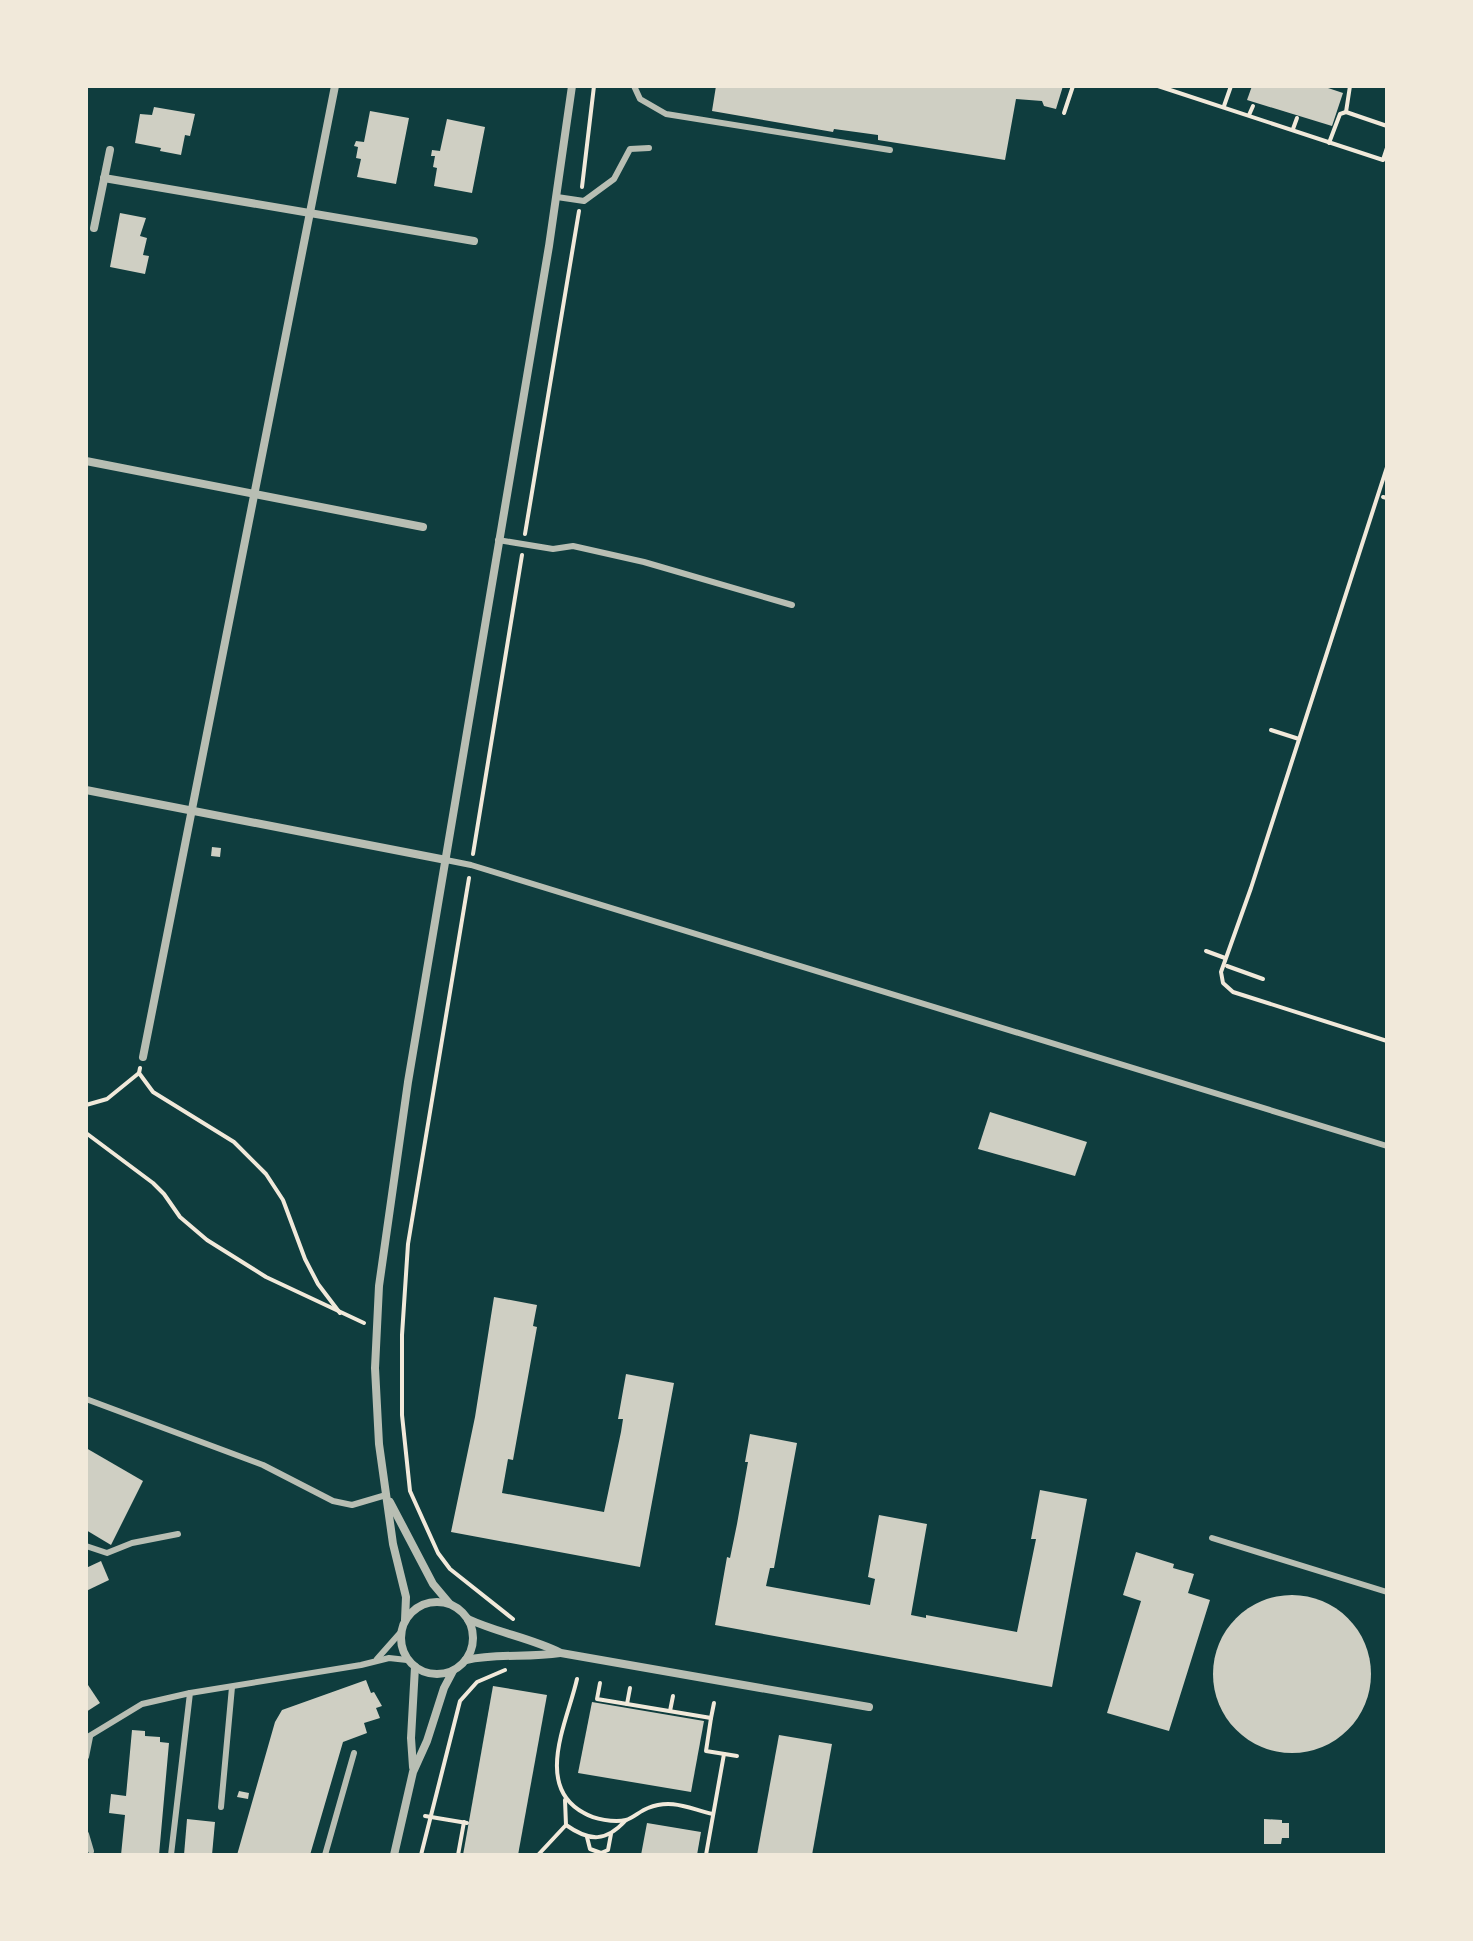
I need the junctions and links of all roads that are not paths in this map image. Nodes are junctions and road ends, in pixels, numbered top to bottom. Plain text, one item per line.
1 (335, 86) edge
2 (572, 86) edge
3 (634, 86) edge
4 (649, 148) dead end
5 (110, 150) dead end
6 (890, 150) dead end
7 (104, 178) junction
8 (557, 197) junction
9 (310, 213) junction
10 (94, 228) dead end
11 (474, 241) dead end
12 (86, 461) edge
13 (255, 494) junction
14 (423, 527) dead end
15 (498, 540) junction
16 (792, 605) dead end
17 (86, 790) edge
18 (192, 811) junction
19 (446, 860) junction
20 (143, 1057) road end
21 (1387, 1146) edge
22 (86, 1399) edge
23 (386, 1495) junction
24 (178, 1534) dead end
25 (1212, 1538) dead end
26 (86, 1546) edge
27 (1387, 1592) edge
28 (450, 1604) junction
29 (468, 1619) junction
30 (405, 1620) junction
31 (400, 1633) junction
32 (561, 1653) junction
33 (377, 1659) junction
34 (407, 1660) junction
35 (466, 1660) junction
36 (415, 1667) junction
37 (453, 1671) junction
38 (232, 1687) junction
39 (190, 1693) junction
40 (869, 1707) dead end
41 (88, 1737) edge
42 (354, 1753) dead end
43 (86, 1757) edge
44 (413, 1772) junction
45 (221, 1807) dead end
46 (86, 1834) edge
47 (91, 1851) dead end
48 (171, 1855) edge
49 (325, 1855) edge
50 (394, 1855) edge

1 - 9 street
2 - 8 street
3 - 6 lane
4 - 8 lane
5 - 7 street
7 - 9 street
7 - 10 street
8 - 15 street
9 - 11 street
9 - 13 street
12 - 13 street
13 - 14 street
13 - 18 street
15 - 16 lane
15 - 19 street
17 - 18 street
18 - 19 street
18 - 20 street
19 - 21 lane
19 - 23 street
22 - 23 lane
23 - 28 street
23 - 30 street
24 - 26 lane
25 - 27 lane
28 - 29 street
28 - 30 street
29 - 32 street
29 - 35 street
30 - 31 street
31 - 33 lane
31 - 34 street
32 - 35 street
32 - 40 street
33 - 34 lane
33 - 38 lane
34 - 36 street
35 - 37 street
36 - 37 street
36 - 44 street
37 - 44 street
38 - 39 lane
38 - 45 lane
39 - 41 lane
39 - 48 lane
41 - 43 lane
42 - 49 lane
44 - 50 street
46 - 47 lane

